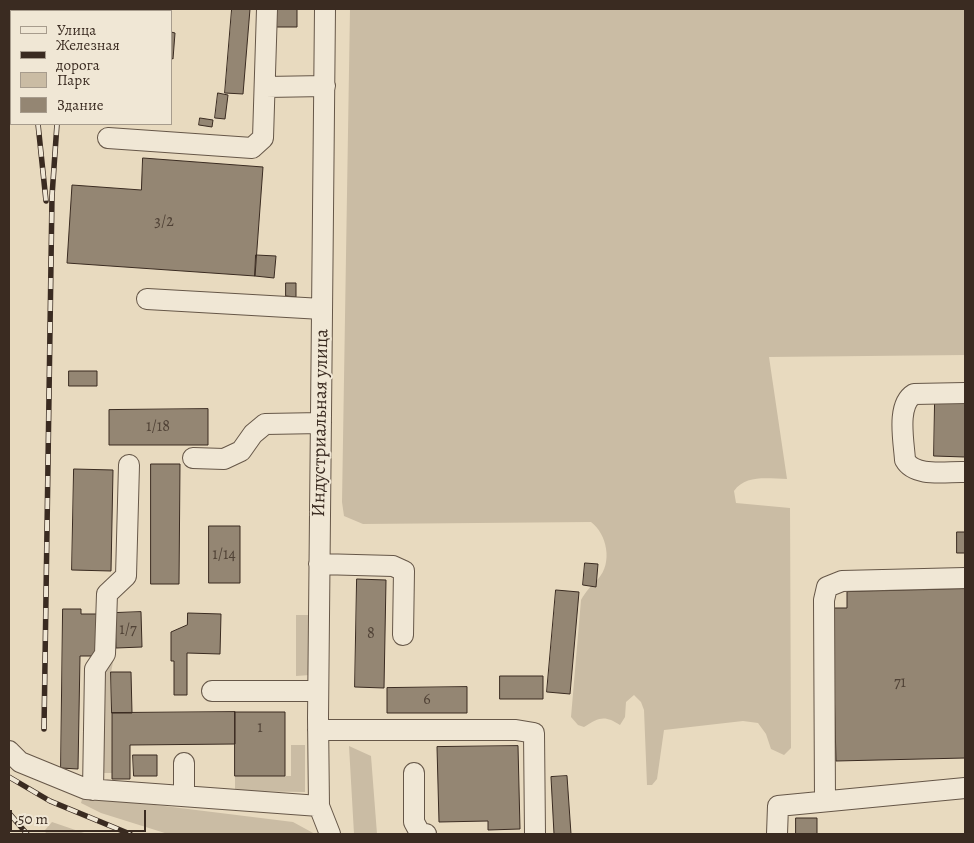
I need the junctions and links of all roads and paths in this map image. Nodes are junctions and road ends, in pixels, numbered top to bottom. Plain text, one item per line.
1 (267, 9) edge
2 (326, 9) edge
3 (325, 86) junction
4 (266, 87) junction
5 (108, 138) dead end
6 (147, 299) dead end
7 (322, 309) junction
8 (965, 393) edge
9 (321, 424) junction
10 (193, 458) dead end
11 (129, 465) dead end
12 (965, 472) edge
13 (319, 564) junction
14 (965, 578) edge
15 (403, 635) dead end
16 (212, 691) dead end
17 (318, 691) junction
18 (318, 730) junction
19 (9, 751) edge
20 (184, 763) dead end
21 (414, 773) dead end
22 (965, 788) edge
23 (93, 790) junction
24 (184, 796) junction
25 (825, 801) junction
26 (319, 806) junction
27 (330, 834) edge
28 (426, 834) edge
29 (535, 834) edge
30 (777, 834) edge

1 - 4 street
2 - 3 street, Индустриальная улица
3 - 4 street
3 - 7 street, Индустриальная улица
4 - 5 street
6 - 7 street
7 - 9 street, Индустриальная улица
8 - 12 street
9 - 10 street
9 - 13 street, Индустриальная улица
11 - 23 street
13 - 15 street
13 - 17 street, Индустриальная улица
14 - 25 street
16 - 17 street
17 - 18 street, Индустриальная улица
18 - 26 street, Индустриальная улица
18 - 29 street
19 - 23 street
20 - 24 street
21 - 28 street
22 - 25 street
23 - 24 street
24 - 26 street
25 - 30 street
26 - 27 street, Индустриальная улица

